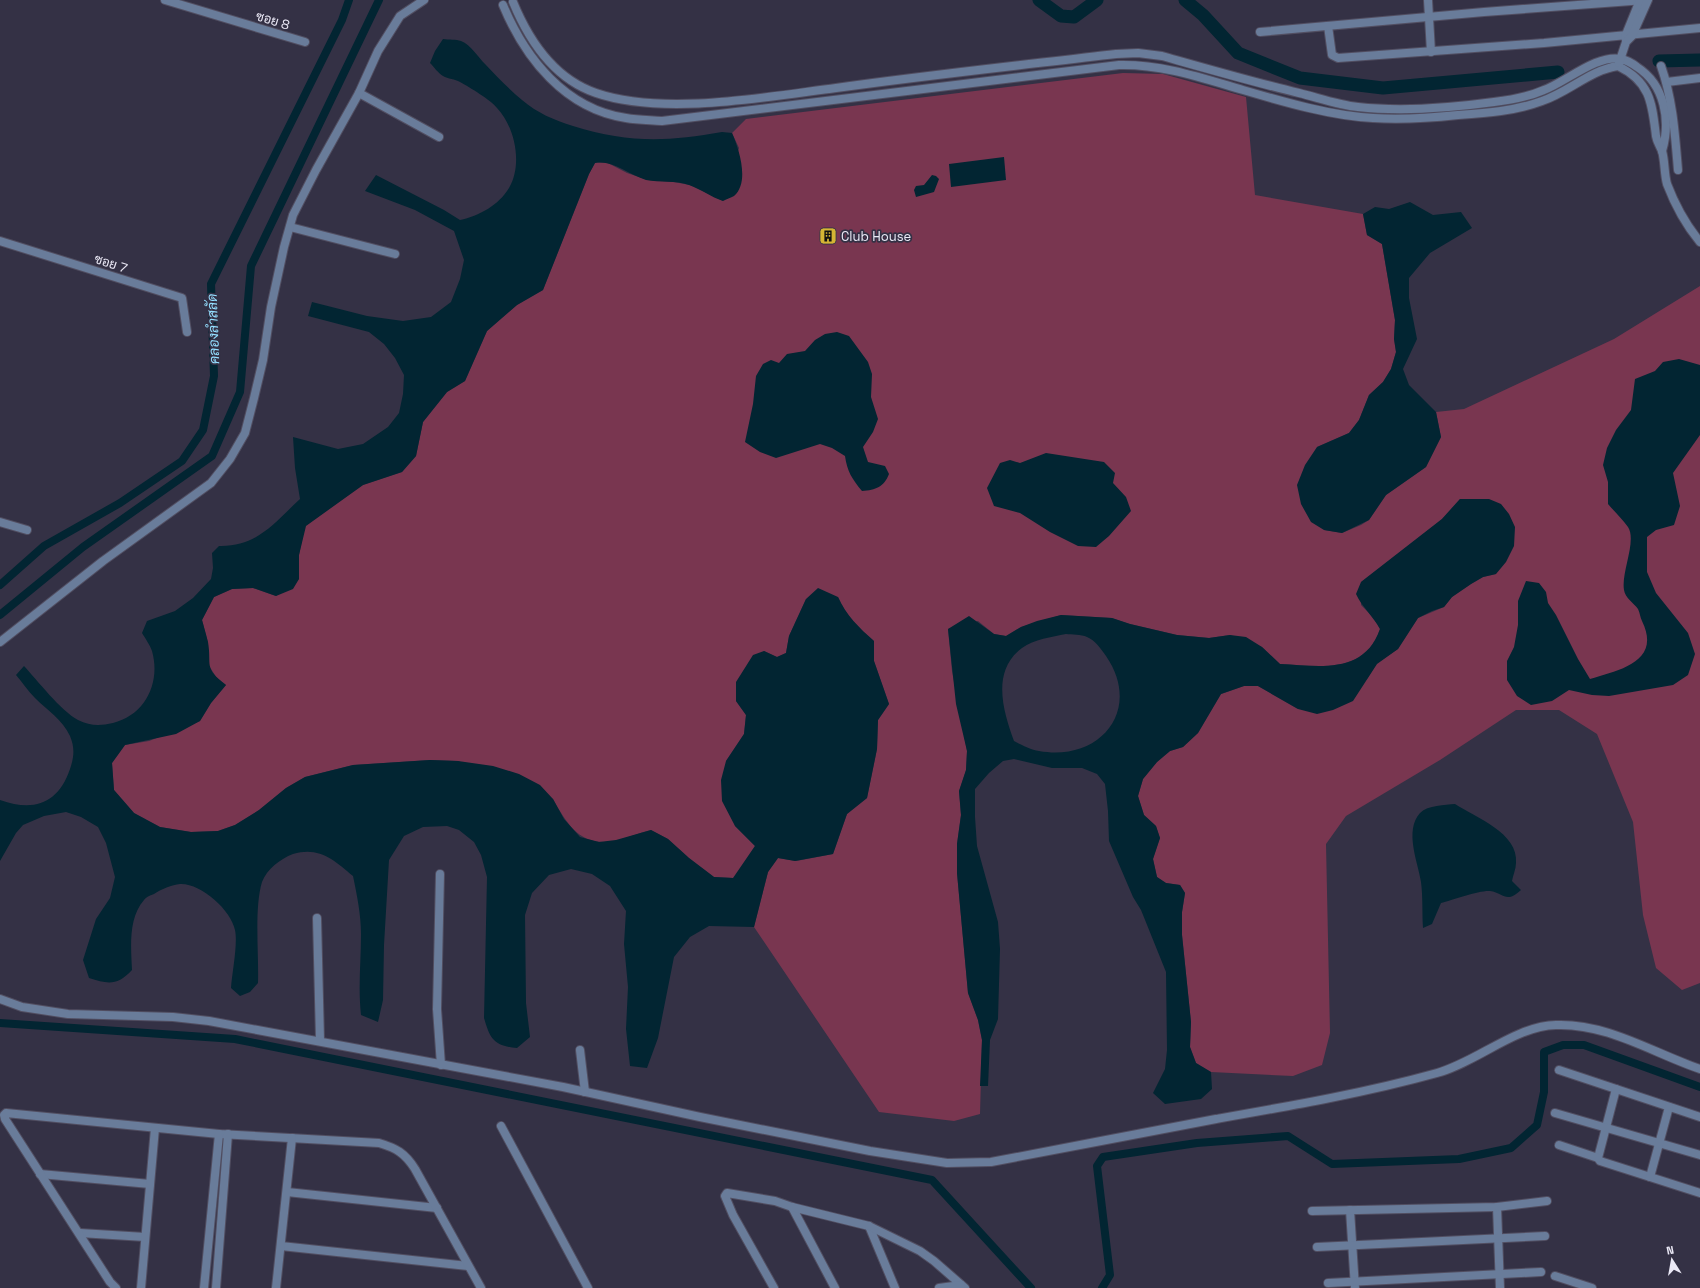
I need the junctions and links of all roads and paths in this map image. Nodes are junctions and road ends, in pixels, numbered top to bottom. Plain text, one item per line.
1 (164, 0) edge
2 (424, 0) edge
3 (1428, 0) edge
4 (1640, 0) edge
5 (1646, 0) edge
6 (502, 2) edge
7 (513, 2) dead end
8 (1429, 16) junction
9 (1328, 26) junction
10 (1700, 28) edge
11 (1260, 32) dead end
12 (1628, 38) junction
13 (305, 42) dead end
14 (1431, 52) junction
15 (1620, 62) junction
16 (1661, 66) dead end
17 (1700, 78) edge
18 (1667, 82) junction
19 (359, 93) junction
20 (440, 137) dead end
21 (1662, 151) junction
22 (1663, 164) junction
23 (290, 227) junction
24 (0, 241) edge
25 (1700, 242) edge
26 (395, 254) dead end
27 (187, 332) dead end
28 (0, 522) edge
29 (27, 530) dead end
30 (0, 642) edge
31 (440, 874) dead end
32 (317, 918) dead end
33 (0, 998) edge
34 (320, 1040) junction
35 (580, 1050) dead end
36 (440, 1065) junction
37 (1700, 1069) edge
38 (1559, 1070) dead end
39 (1616, 1089) junction
40 (585, 1092) junction
41 (1669, 1107) junction
42 (1555, 1113) dead end
43 (2, 1114) edge
44 (1700, 1117) edge
45 (501, 1126) dead end
46 (155, 1128) junction
47 (1606, 1128) junction
48 (219, 1134) junction
49 (228, 1134) junction
50 (292, 1138) junction
51 (1659, 1143) junction
52 (1559, 1145) dead end
53 (1700, 1155) edge
54 (1598, 1158) junction
55 (40, 1174) junction
56 (1650, 1177) junction
57 (150, 1184) junction
58 (1699, 1190) edge
59 (287, 1192) junction
60 (1547, 1201) dead end
61 (792, 1207) junction
62 (1497, 1207) junction
63 (437, 1208) junction
64 (1350, 1210) junction
65 (1312, 1211) dead end
66 (869, 1226) junction
67 (80, 1234) junction
68 (1545, 1236) dead end
69 (145, 1237) junction
70 (1498, 1238) junction
71 (1353, 1245) junction
72 (281, 1246) junction
73 (1317, 1247) dead end
74 (468, 1266) junction
75 (1541, 1272) dead end
76 (1499, 1274) junction
77 (1555, 1276) dead end
78 (1328, 1282) dead end
79 (1355, 1285) edge
80 (963, 1286) edge
81 (116, 1288) edge
82 (141, 1288) edge
83 (204, 1288) edge
84 (216, 1288) edge
85 (276, 1288) edge
86 (481, 1288) edge
87 (588, 1288) edge
88 (774, 1288) edge
89 (835, 1288) edge
90 (895, 1288) edge
91 (940, 1288) edge
92 (1500, 1288) edge
93 (1592, 1288) edge

1 - 13 street, ซอย 8
2 - 19 street
3 - 8 street
4 - 5 street
4 - 8 street
4 - 12 street
5 - 12 street
6 - 15 street
7 - 15 street
8 - 9 street
8 - 14 street
9 - 11 street
9 - 14 street
10 - 12 street
12 - 14 street
12 - 15 street
15 - 21 street
15 - 21 street
16 - 18 street
17 - 18 street
18 - 22 street
19 - 20 street
19 - 23 street
21 - 22 street
22 - 25 street
23 - 26 street
23 - 30 street
24 - 27 street, ซอย 7
28 - 29 street
31 - 36 street
32 - 34 street
33 - 34 street
34 - 36 street
35 - 40 street
36 - 40 street
37 - 40 street
38 - 39 street
39 - 41 street
39 - 47 street
41 - 44 street
41 - 51 street
42 - 47 street
43 - 46 street
43 - 55 street
45 - 87 street
46 - 48 street
46 - 57 street
47 - 51 street
47 - 54 street
48 - 49 street
48 - 83 street
49 - 50 street
49 - 84 street
50 - 59 street
50 - 63 street
51 - 53 street
51 - 56 street
52 - 54 street
54 - 56 street
55 - 57 street
55 - 67 street
56 - 58 street
57 - 69 street
59 - 63 street
59 - 72 street
60 - 62 street
61 - 66 street
61 - 88 street
61 - 89 street
62 - 64 street
62 - 70 street
63 - 74 street
64 - 65 street
64 - 71 street
66 - 80 street
66 - 90 street
67 - 69 street
67 - 81 street
68 - 70 street
69 - 82 street
70 - 71 street
70 - 76 street
71 - 73 street
71 - 79 street
72 - 74 street
72 - 85 street
74 - 86 street
75 - 76 street
76 - 79 street
76 - 92 street
77 - 93 street
78 - 79 street
80 - 91 street

